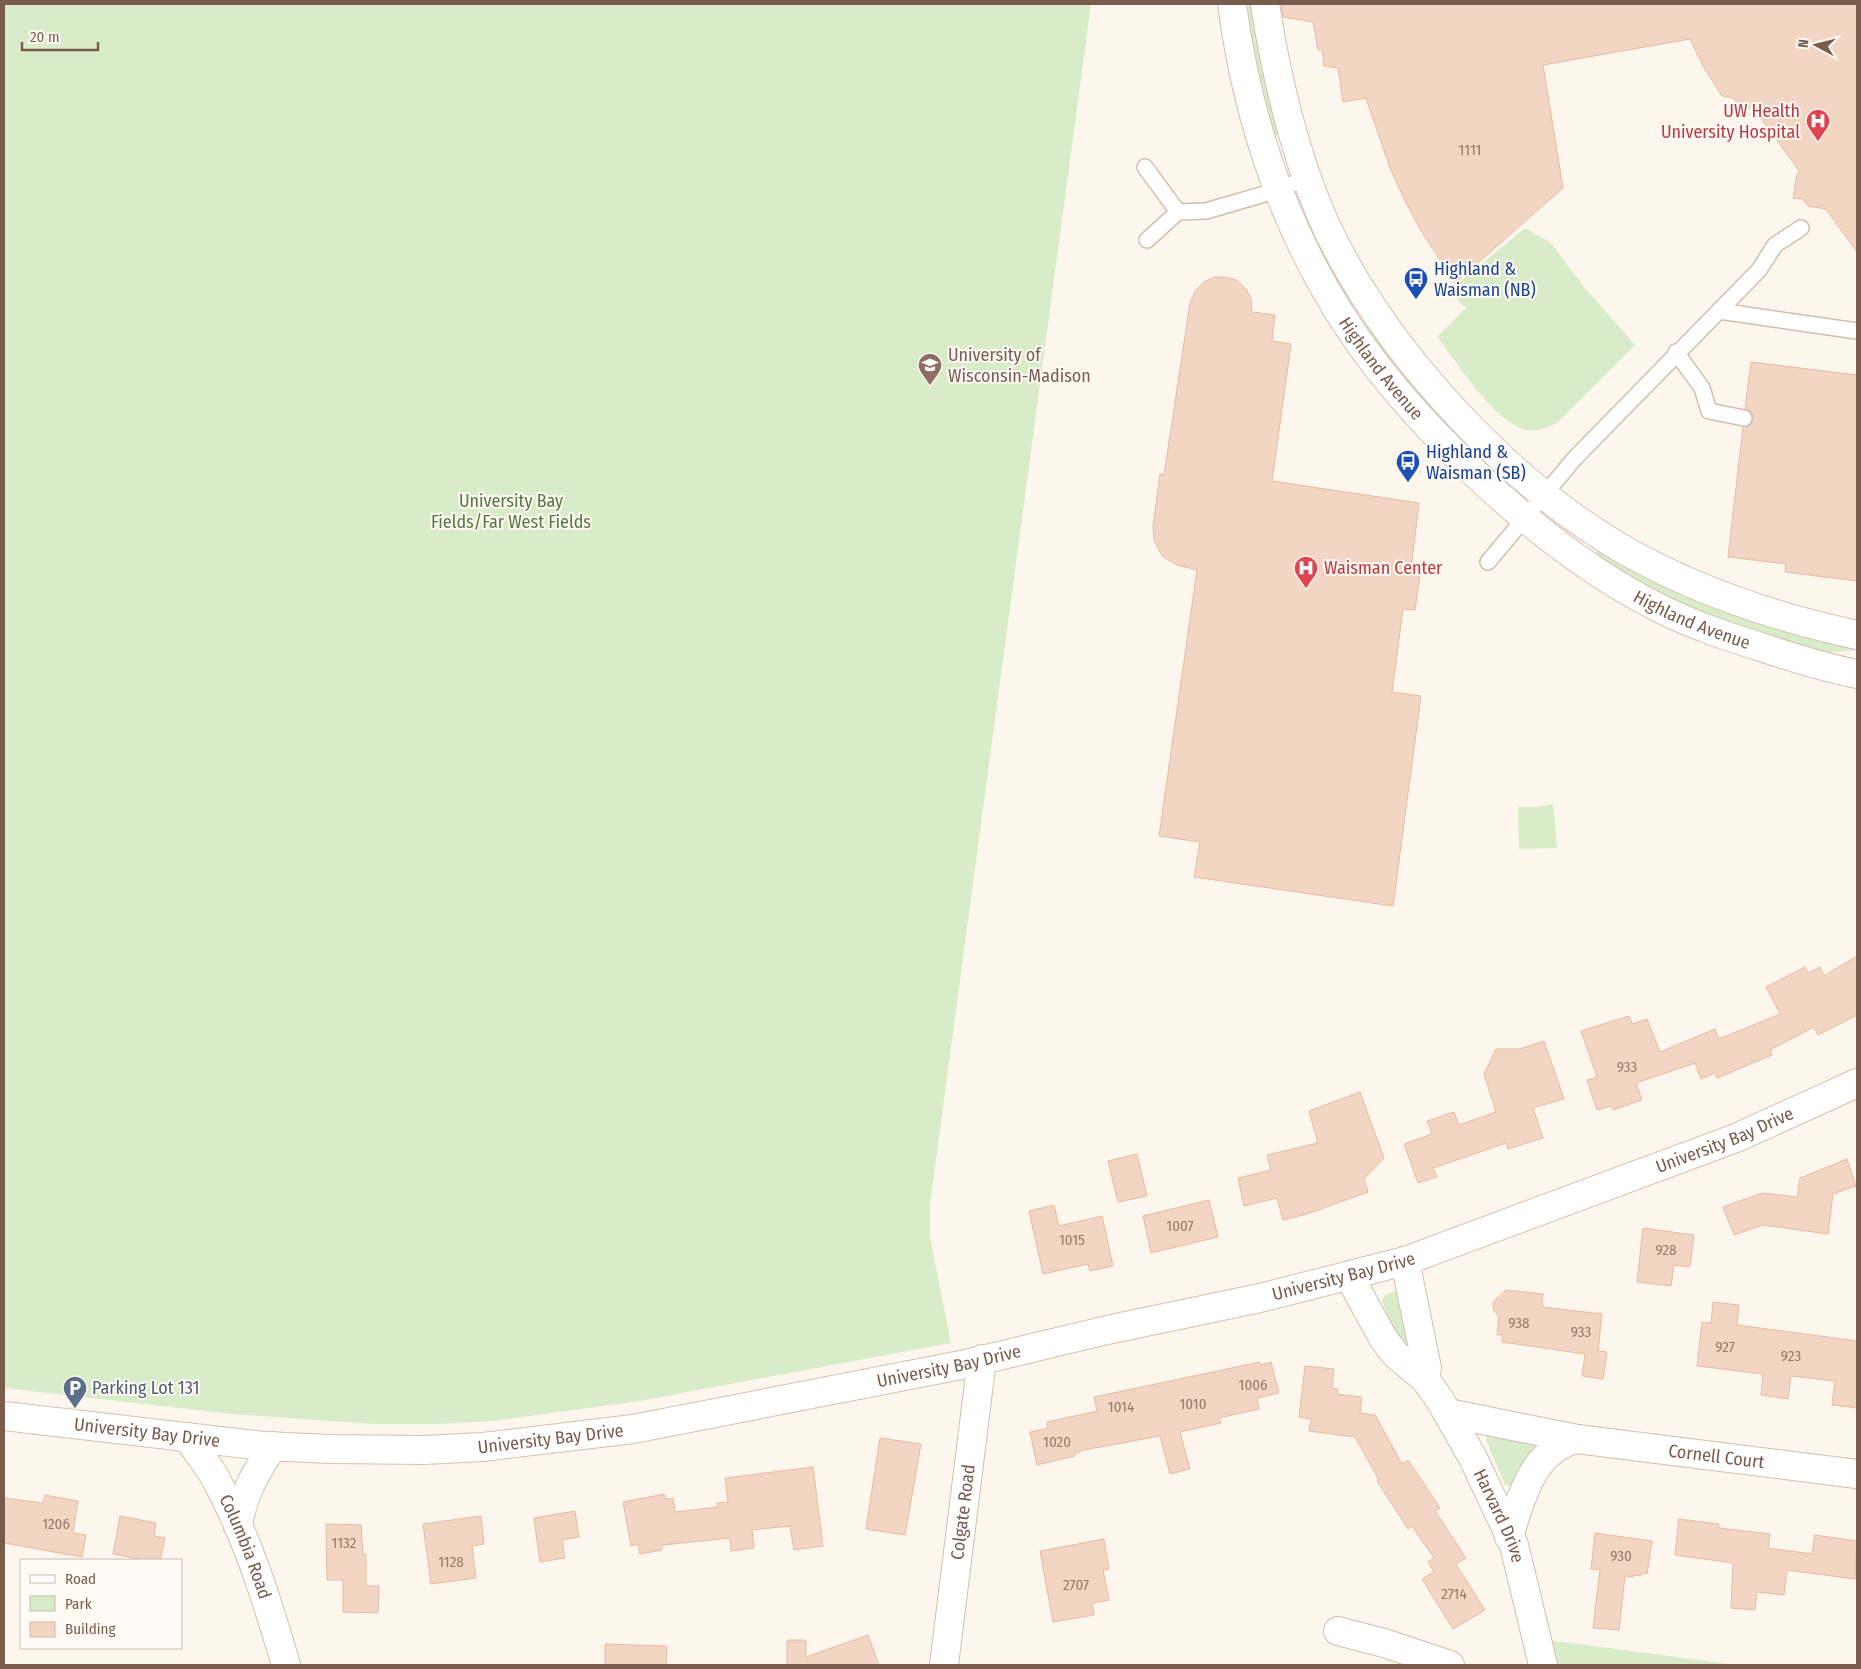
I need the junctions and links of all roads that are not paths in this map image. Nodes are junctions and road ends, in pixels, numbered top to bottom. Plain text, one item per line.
1 (1232, 4) edge
2 (1265, 4) edge
3 (1145, 167) dead end
4 (1307, 178) junction
5 (1278, 190) junction
6 (1178, 212) junction
7 (1801, 228) dead end
8 (1147, 240) dead end
9 (1719, 311) junction
10 (1857, 331) edge
11 (1676, 352) junction
12 (1744, 418) dead end
13 (1544, 493) junction
14 (1523, 518) junction
15 (1488, 562) dead end
16 (1857, 635) edge
17 (1857, 674) edge
18 (1857, 1083) edge
19 (1405, 1261) junction
20 (1349, 1276) junction
21 (982, 1359) junction
22 (1425, 1379) junction
23 (1448, 1413) junction
24 (4, 1416) edge
25 (188, 1437) junction
26 (1577, 1438) junction
27 (273, 1446) junction
28 (1857, 1474) edge
29 (238, 1526) junction
30 (1510, 1537) junction
31 (1338, 1631) dead end
32 (286, 1665) edge
33 (944, 1665) edge
34 (1450, 1665) edge
35 (1543, 1665) edge

1 - 5 street, Highland Avenue
2 - 4 street, Highland Avenue
3 - 6 lane
4 - 5 lane
4 - 13 street, Highland Avenue
5 - 6 lane
5 - 14 street, Highland Avenue
6 - 8 lane
7 - 9 lane
9 - 10 lane
9 - 11 lane
11 - 12 lane
11 - 13 lane
13 - 14 lane
13 - 16 street, Highland Avenue
14 - 15 lane
14 - 17 street, Highland Avenue
18 - 19 street, University Bay Drive
19 - 20 street, University Bay Drive
19 - 22 street
20 - 21 street, University Bay Drive
20 - 22 street, Harvard Drive
21 - 27 street, University Bay Drive
21 - 33 street, Colgate Road
22 - 23 street, Harvard Drive
23 - 26 street, Cornell Court
23 - 30 street, Harvard Drive
24 - 25 street, University Bay Drive
25 - 27 street, University Bay Drive
25 - 29 street, Columbia Road
26 - 28 street, Cornell Court
26 - 30 street
27 - 29 street
29 - 32 street, Columbia Road
30 - 35 street, Harvard Drive
31 - 34 street

